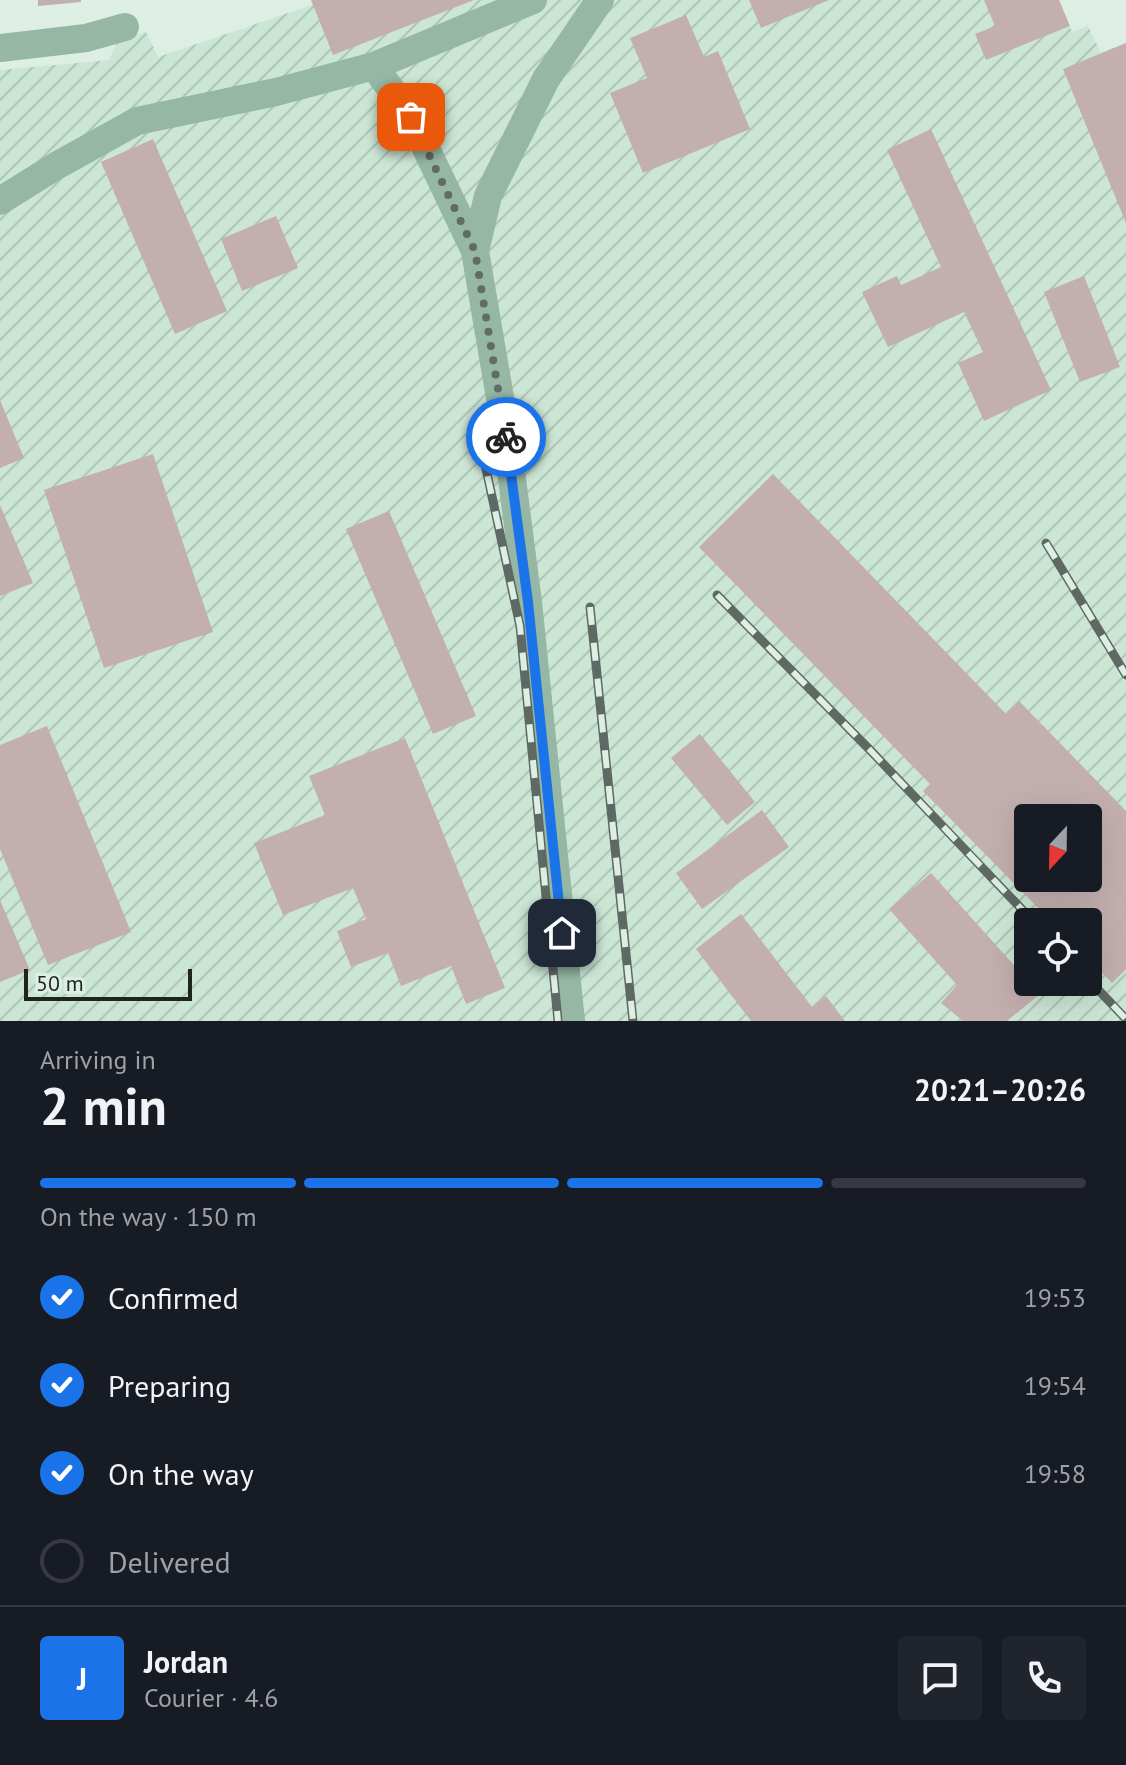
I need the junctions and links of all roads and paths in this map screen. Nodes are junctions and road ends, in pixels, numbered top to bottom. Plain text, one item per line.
1 (533, 0) edge
2 (600, 0) edge
3 (125, 27) dead end
4 (0, 48) edge
5 (374, 66) junction
6 (0, 201) edge
7 (475, 251) junction
8 (571, 1021) edge

1 - 5 street
2 - 7 street
3 - 4 street
5 - 6 street
5 - 7 street
7 - 8 street

